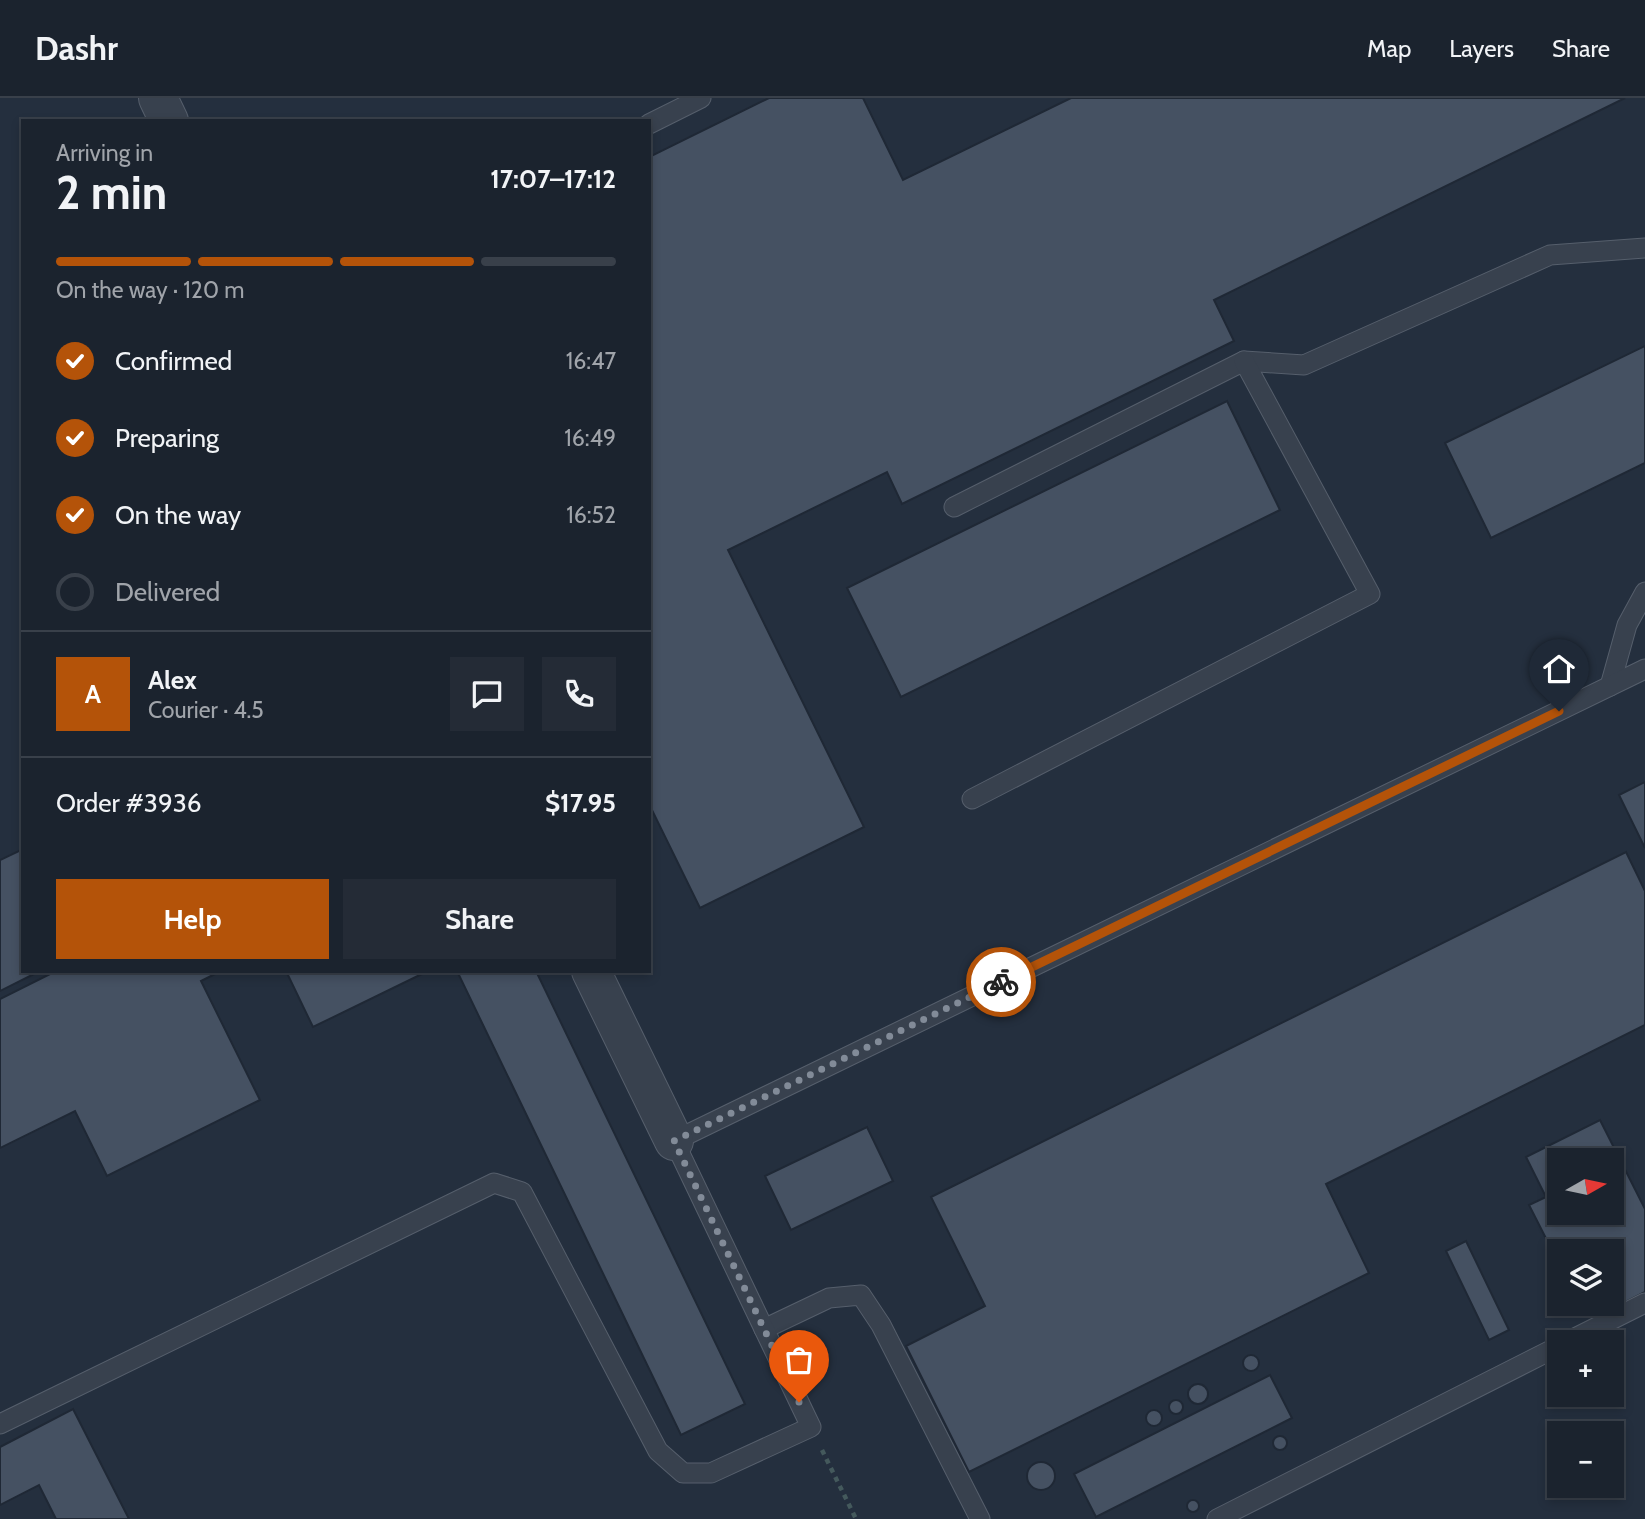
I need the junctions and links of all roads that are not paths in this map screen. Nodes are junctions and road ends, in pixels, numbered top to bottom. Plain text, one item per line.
1 (158, 98) edge
2 (701, 98) edge
3 (168, 119) edge
4 (651, 123) edge
5 (1645, 248) edge
6 (1244, 361) junction
7 (954, 507) dead end
8 (1645, 592) edge
9 (1645, 669) edge
10 (1609, 687) junction
11 (972, 799) dead end
12 (592, 973) edge
13 (674, 1141) junction
14 (1645, 1303) edge
15 (764, 1329) junction
16 (1591, 1330) edge
17 (1547, 1352) edge
18 (0, 1424) edge
19 (979, 1519) edge
20 (1217, 1519) edge

1 - 3 street
2 - 4 lane
5 - 6 lane
6 - 7 lane
6 - 11 lane
8 - 10 lane
9 - 10 lane
10 - 13 lane
12 - 13 street
13 - 15 lane
14 - 16 lane
15 - 18 lane
15 - 19 lane
17 - 20 lane

